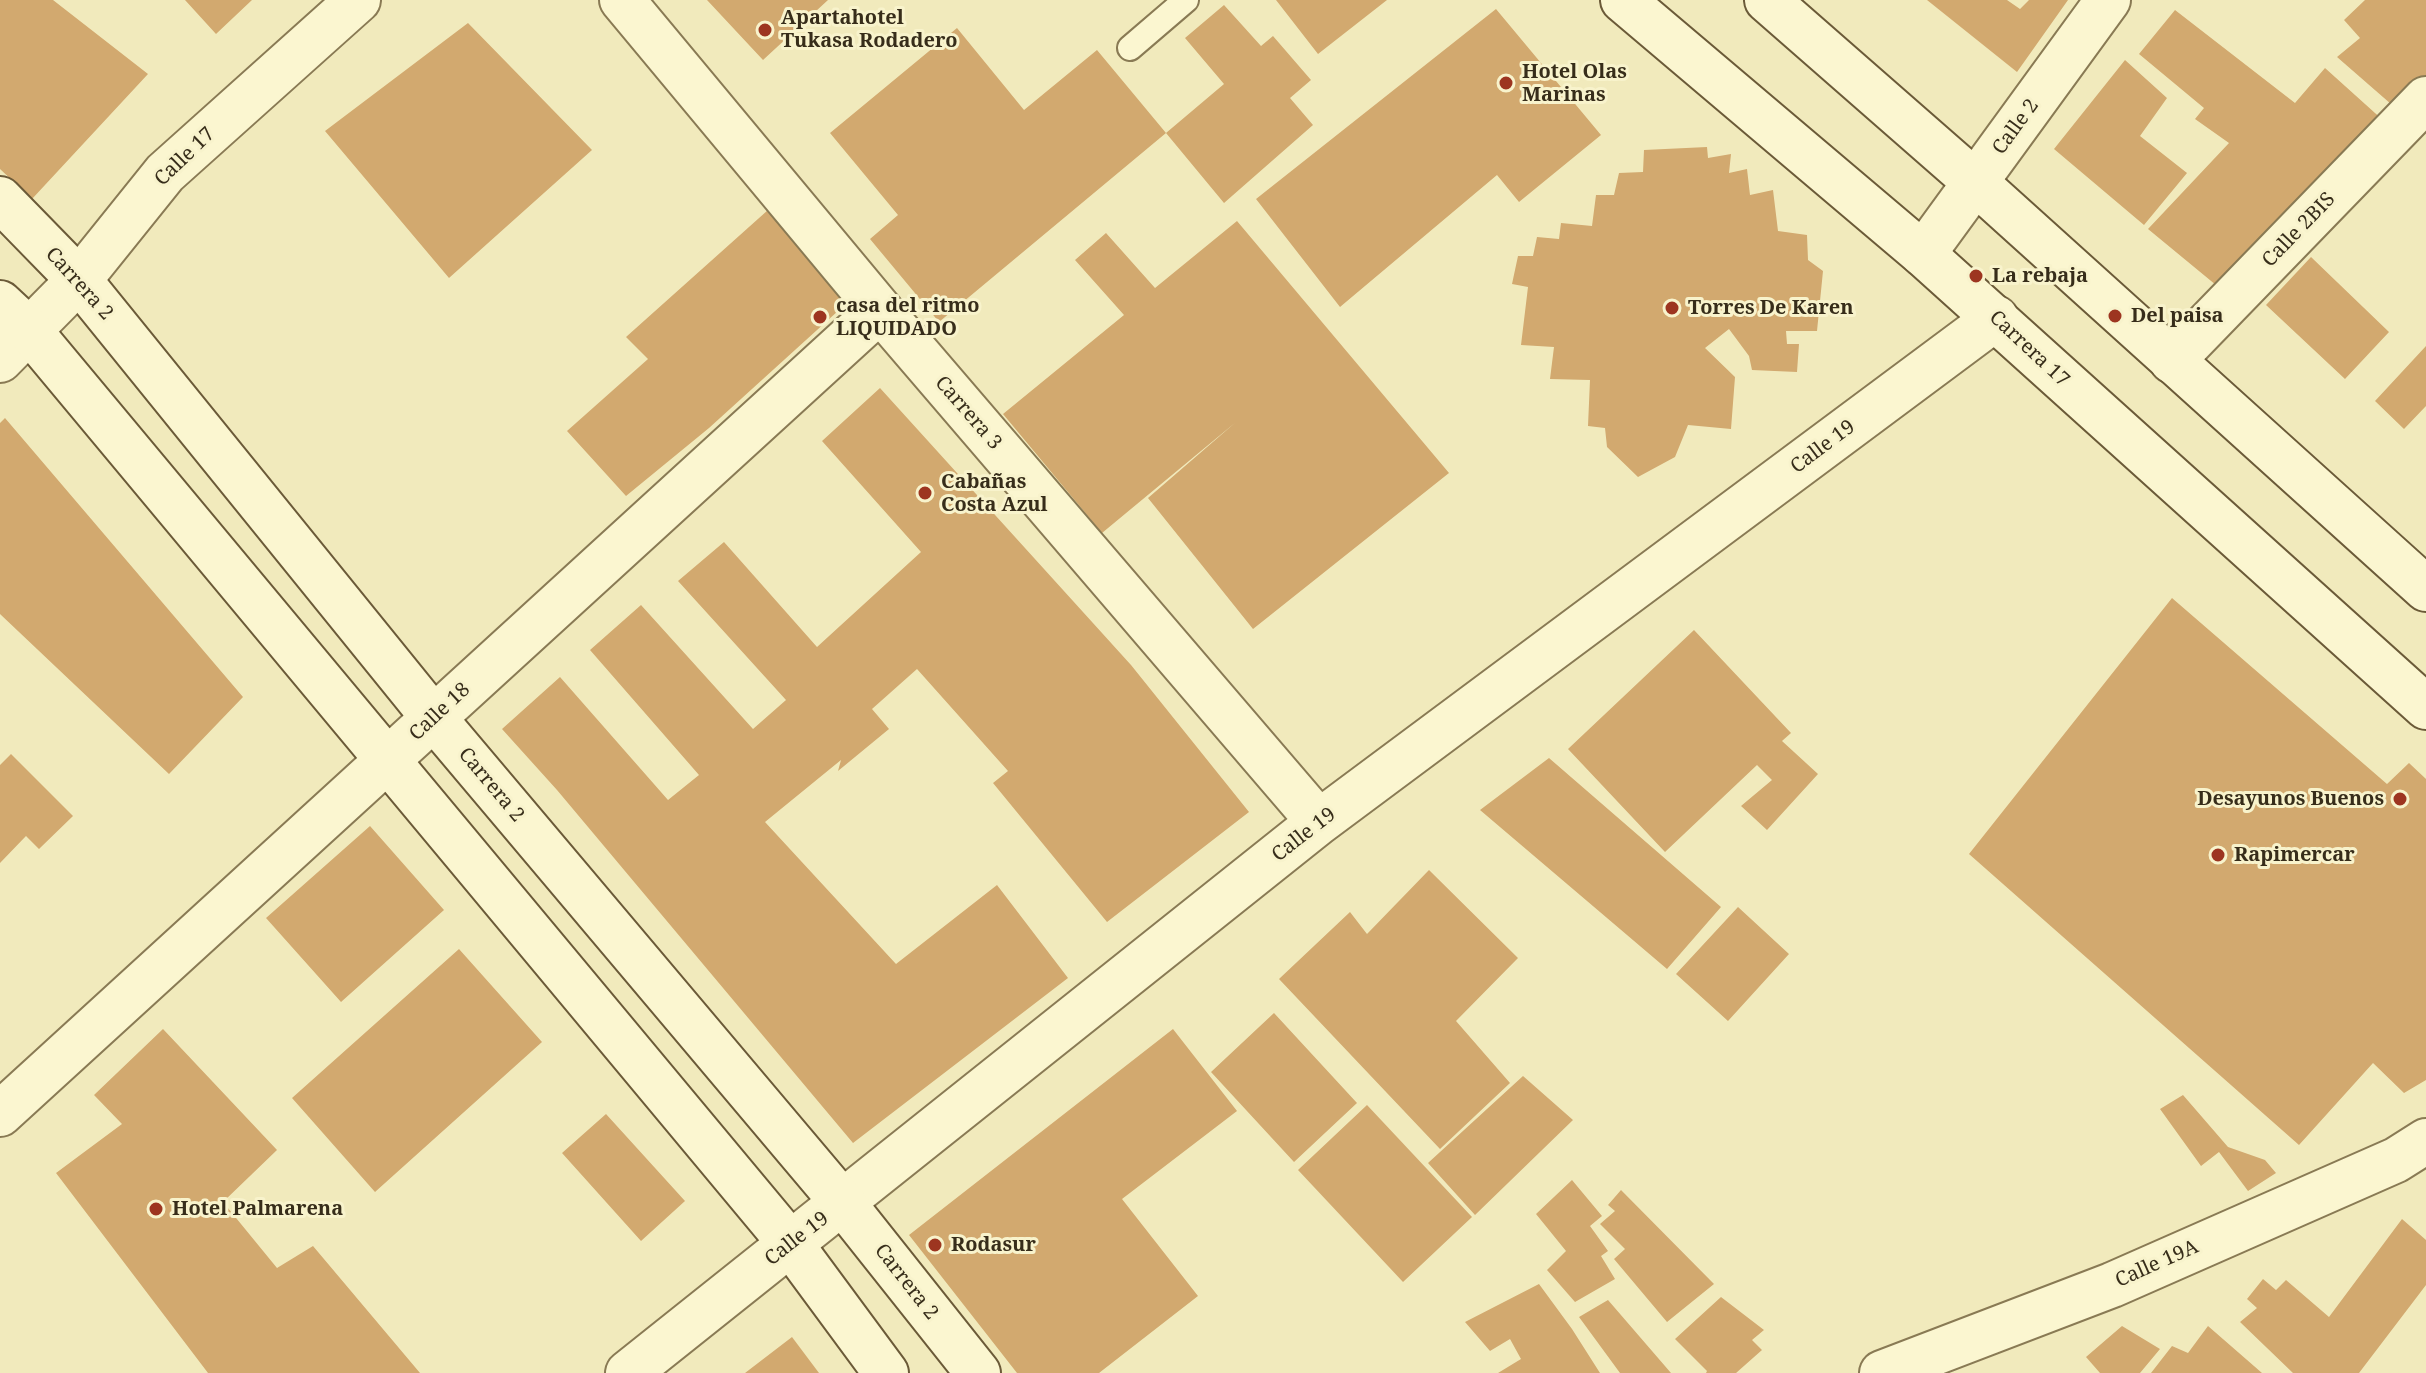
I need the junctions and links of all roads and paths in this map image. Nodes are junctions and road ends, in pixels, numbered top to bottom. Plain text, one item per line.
1 (358, 0) edge
2 (622, 0) edge
3 (1186, 0) edge
4 (1623, 0) edge
5 (1767, 0) edge
6 (2108, 0) edge
7 (1130, 48) dead end
8 (2426, 99) edge
9 (1975, 182) junction
10 (0, 199) edge
11 (1923, 254) junction
12 (79, 280) junction
13 (880, 310) junction
14 (1996, 318) junction
15 (7, 332) edge
16 (2172, 361) junction
17 (2426, 589) edge
18 (2426, 707) edge
19 (433, 717) junction
20 (389, 760) junction
21 (1319, 822) junction
22 (0, 1114) edge
23 (2426, 1141) edge
24 (843, 1203) junction
25 (790, 1243) junction
26 (628, 1373) edge
27 (886, 1373) edge
28 (978, 1373) edge
29 (1882, 1373) edge

1 - 12 street, Calle 17
2 - 13 street, Carrera 3
3 - 7 lane
4 - 11 street, Carrera 17
5 - 9 street
6 - 9 street, Calle 2
8 - 16 street, Calle 2BIS
9 - 11 street, Calle 2
9 - 16 street
10 - 12 street, Carrera 2
11 - 14 street, Carrera 17
12 - 15 street, Calle 17
12 - 19 street, Carrera 2
13 - 19 street, Calle 18
13 - 21 street, Carrera 3
14 - 18 street, Carrera 17
14 - 21 street, Calle 19
15 - 20 street
16 - 17 street
19 - 20 street, Calle 18
19 - 24 street, Carrera 2
20 - 22 street, Calle 18
20 - 25 street
21 - 24 street, Calle 19
23 - 29 street, Calle 19A
24 - 25 street, Calle 19
24 - 28 street, Carrera 2
25 - 26 street, Calle 19
25 - 27 street

